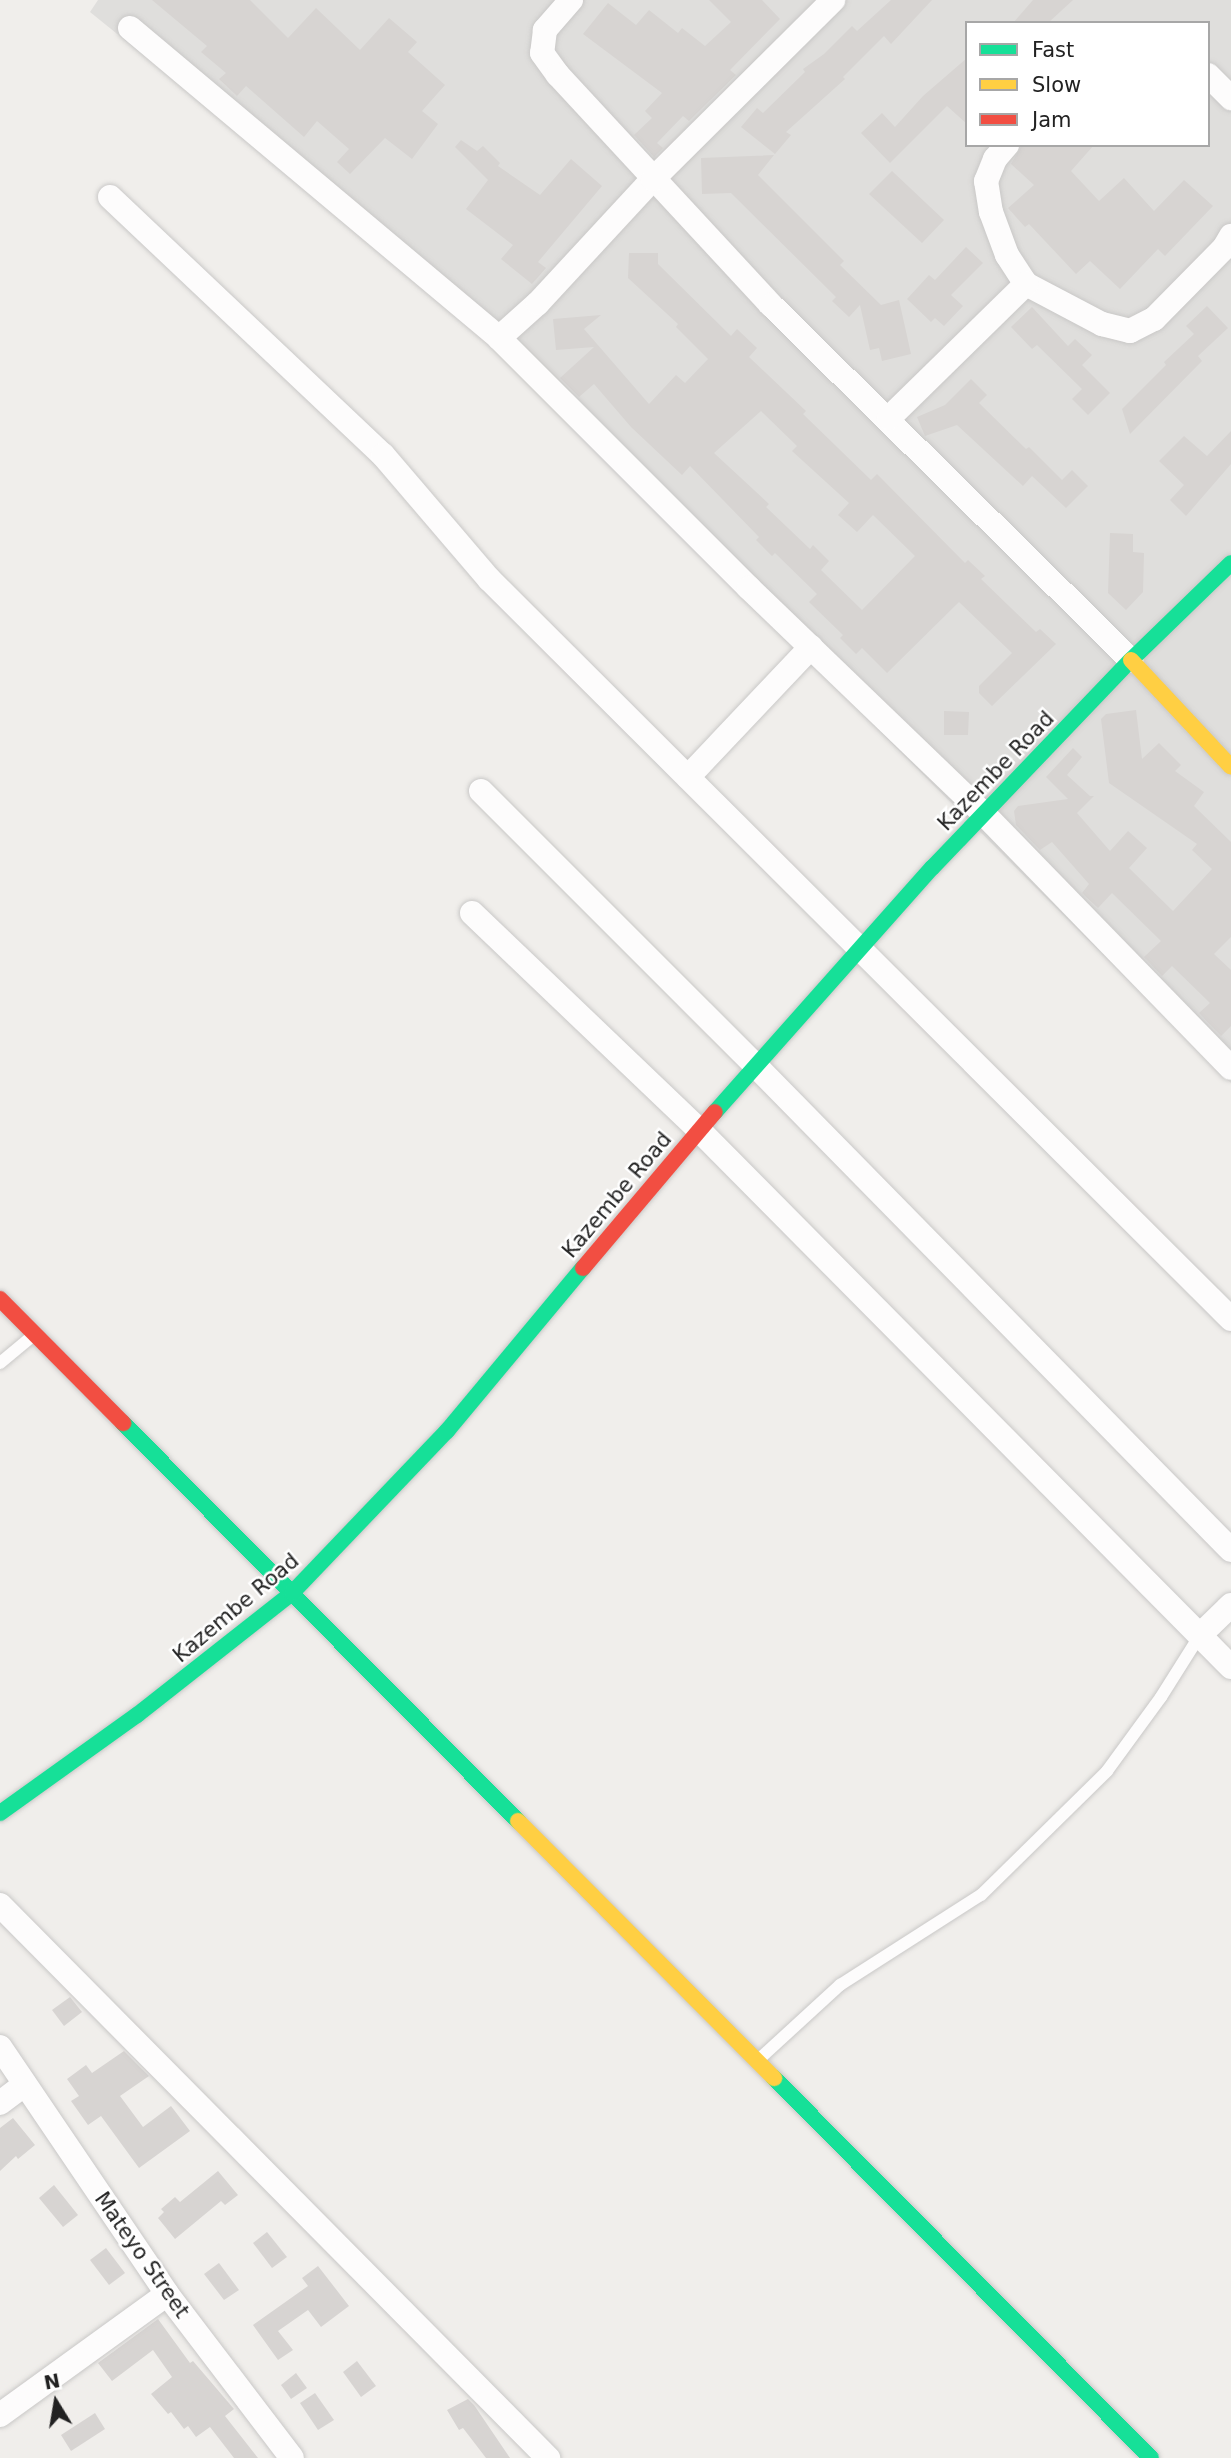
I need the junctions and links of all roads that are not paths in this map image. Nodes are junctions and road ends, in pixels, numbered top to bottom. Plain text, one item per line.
1 (571, 0) edge
2 (822, 3) edge
3 (130, 28) dead end
4 (1005, 147) edge
5 (653, 179) junction
6 (110, 197) dead end
7 (1231, 236) edge
8 (1026, 284) junction
9 (499, 338) junction
10 (889, 418) junction
11 (1231, 563) edge
12 (811, 647) junction
13 (1131, 660) junction
14 (1231, 767) edge
15 (688, 777) junction
16 (481, 792) dead end
17 (984, 814) junction
18 (472, 914) dead end
19 (859, 951) junction
20 (757, 1066) junction
21 (1231, 1068) edge
22 (699, 1130) junction
23 (0, 1299) edge
24 (1231, 1319) edge
25 (35, 1334) junction
26 (0, 1363) edge
27 (1231, 1550) edge
28 (292, 1593) junction
29 (1231, 1605) edge
30 (1200, 1635) junction
31 (1231, 1667) edge
32 (0, 1813) edge
33 (0, 1905) edge
34 (0, 2047) edge
35 (757, 2061) junction
36 (25, 2084) junction
37 (0, 2103) edge
38 (167, 2294) junction
39 (0, 2414) edge
40 (292, 2458) edge
41 (548, 2458) edge
42 (1151, 2458) edge

1 - 5 street
2 - 5 street
3 - 9 street
4 - 8 street
5 - 9 street
5 - 10 street
6 - 15 street
7 - 8 street
8 - 10 street
9 - 12 street
10 - 13 street
11 - 13 street, Kazembe Road
12 - 15 street
12 - 17 street
13 - 14 street
13 - 17 street, Kazembe Road
15 - 19 street
16 - 20 street
17 - 19 street, Kazembe Road
17 - 21 street
18 - 22 street
19 - 20 street, Kazembe Road
19 - 24 street
20 - 22 street, Kazembe Road
20 - 27 street
22 - 28 street, Kazembe Road
22 - 30 street
23 - 25 street
25 - 26 lane
25 - 28 street
28 - 32 street, Kazembe Road
28 - 35 street
29 - 30 street
30 - 31 street
30 - 35 lane
33 - 41 street
34 - 36 street, Mateyo Street
35 - 42 street
36 - 37 street
36 - 38 street, Mateyo Street
38 - 39 street
38 - 40 street, Mateyo Street

